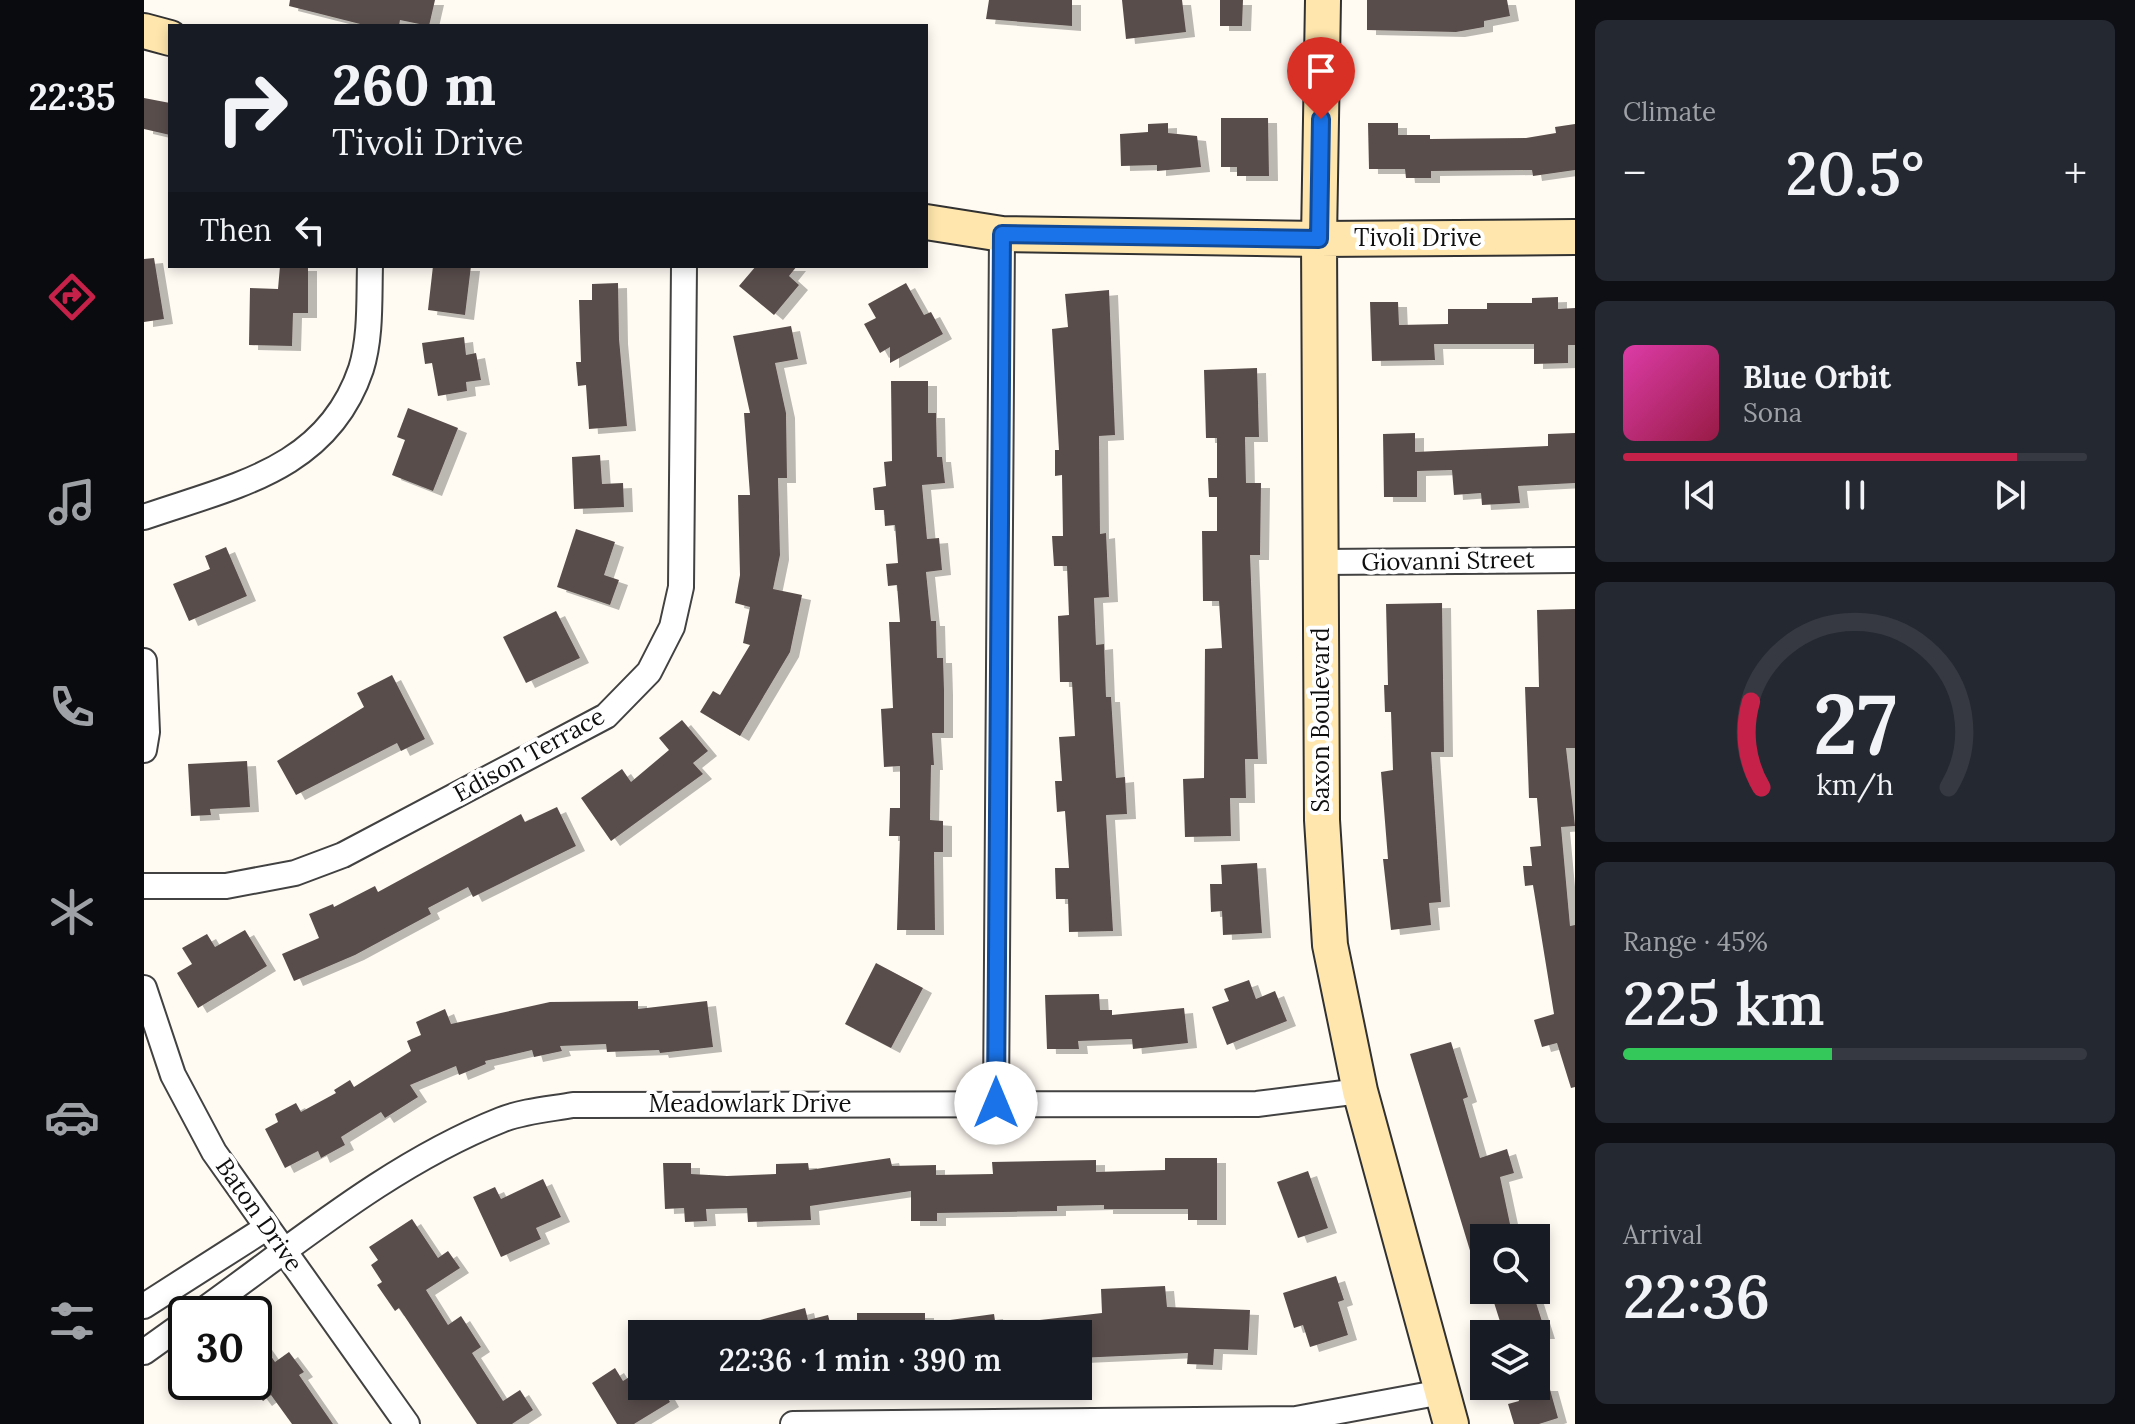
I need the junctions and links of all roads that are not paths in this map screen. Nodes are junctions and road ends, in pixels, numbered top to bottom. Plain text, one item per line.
1 (1323, 0) edge
2 (144, 31) edge
3 (168, 37) edge
4 (928, 222) edge
5 (1002, 234) junction
6 (1575, 237) edge
7 (1319, 239) junction
8 (370, 268) edge
9 (684, 268) edge
10 (144, 517) edge
11 (1575, 560) edge
12 (1320, 562) junction
13 (144, 661) edge
14 (144, 750) edge
15 (144, 886) edge
16 (144, 988) edge
17 (1360, 1091) junction
18 (996, 1103) junction
19 (266, 1228) junction
20 (285, 1252) junction
21 (223, 1296) edge
22 (144, 1306) edge
23 (168, 1335) edge
24 (144, 1352) edge
25 (1446, 1408) edge
26 (1119, 1421) edge
27 (407, 1424) edge
28 (793, 1424) edge

1 - 7 main road, Saxon Boulevard
2 - 3 main road
4 - 5 main road, Tivoli Drive
5 - 7 main road, Tivoli Drive
5 - 18 street
6 - 7 main road, Tivoli Drive
7 - 12 main road, Saxon Boulevard
8 - 10 street
9 - 15 street, Edison Terrace
11 - 12 street, Giovanni Street
12 - 17 main road, Saxon Boulevard
13 - 14 street
16 - 19 street, Baton Drive
17 - 18 street, Meadowlark Drive
17 - 25 main road, Saxon Boulevard
18 - 20 street, Meadowlark Drive
19 - 20 street, Baton Drive
19 - 22 street
20 - 21 street, Meadowlark Drive
20 - 27 street, Baton Drive
23 - 24 street
25 - 26 street
26 - 28 street

